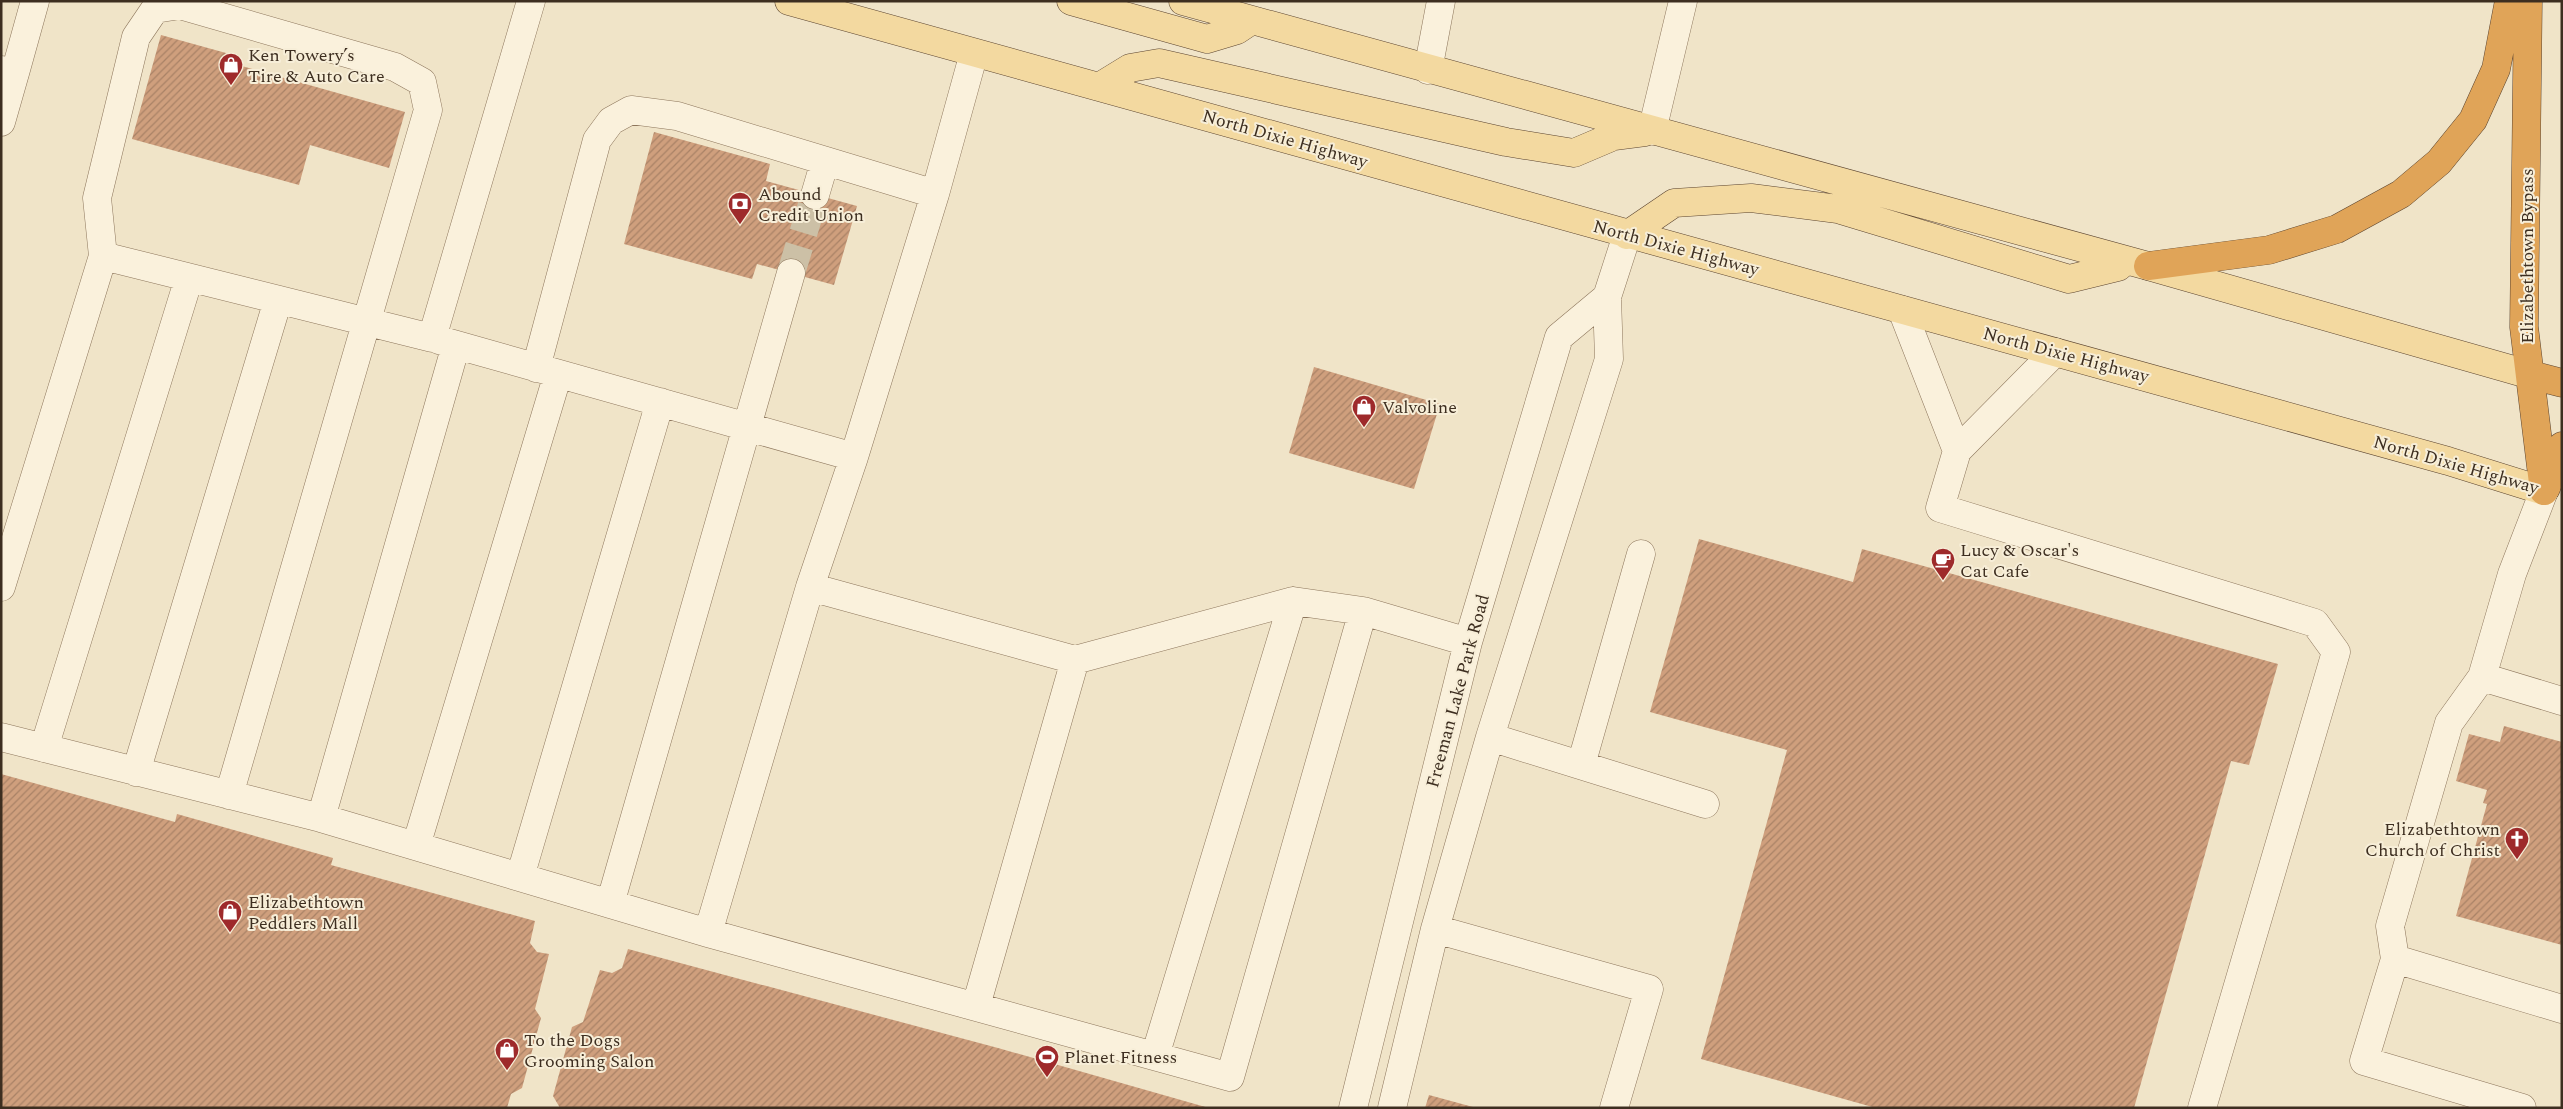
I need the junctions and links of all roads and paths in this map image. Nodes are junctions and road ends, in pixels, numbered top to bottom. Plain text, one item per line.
1 (35, 1) edge
2 (531, 1) edge
3 (788, 1) edge
4 (1071, 1) edge
5 (1183, 1) edge
6 (1441, 1) edge
7 (1683, 1) edge
8 (2509, 1) edge
9 (2528, 1) edge
10 (1252, 20) junction
11 (974, 53) junction
12 (1428, 70) junction
13 (8, 71) edge
14 (1099, 87) junction
15 (1, 122) edge
16 (1652, 131) junction
17 (825, 160) junction
18 (935, 194) junction
19 (815, 195) tunnel mouth
20 (1627, 234) junction
21 (103, 256) junction
22 (2136, 264) junction
23 (791, 273) tunnel mouth
24 (190, 278) junction
25 (1607, 297) junction
26 (278, 300) junction
27 (1902, 310) junction
28 (368, 322) junction
29 (444, 342) junction
30 (2055, 352) junction
31 (547, 371) junction
32 (2531, 375) junction
33 (2562, 383) edge
34 (660, 402) junction
35 (748, 427) junction
36 (2562, 446) edge
37 (1956, 451) junction
38 (854, 456) junction
39 (2553, 494) edge
40 (1641, 554) dead end
41 (1, 587) edge
42 (810, 587) junction
43 (1293, 601) junction
44 (1363, 610) junction
45 (1468, 642) junction
46 (1075, 660) junction
47 (2482, 677) junction
48 (2562, 701) edge
49 (1, 737) edge
50 (1490, 737) junction
51 (44, 748) junction
52 (1581, 765) junction
53 (136, 772) junction
54 (229, 795) junction
55 (1706, 804) dead end
56 (321, 818) junction
57 (416, 846) junction
58 (520, 877) junction
59 (610, 904) junction
60 (1435, 929) junction
61 (708, 933) junction
62 (2394, 959) junction
63 (976, 1006) junction
64 (2562, 1009) edge
65 (1155, 1056) junction
66 (1353, 1108) edge
67 (1392, 1108) edge
68 (1614, 1108) edge
69 (2202, 1108) edge
70 (2522, 1108) edge

1 - 13 street
2 - 29 street
3 - 11 main road, North Dixie Highway
4 - 10 main road
5 - 10 main road
6 - 12 street
7 - 16 street
8 - 22 highway
9 - 32 highway, Elizabethtown Bypass
10 - 12 main road
11 - 14 main road, North Dixie Highway
11 - 18 street
12 - 16 main road
13 - 15 street
14 - 16 main road
14 - 20 main road, North Dixie Highway
16 - 22 main road
17 - 18 street
17 - 19 street
17 - 31 street
18 - 38 street
20 - 22 main road
20 - 25 street
20 - 27 main road, North Dixie Highway
21 - 24 street
21 - 28 street
21 - 41 street
22 - 32 main road
23 - 35 street
24 - 26 street
24 - 51 street
25 - 45 street, Freeman Lake Park Road
25 - 50 street
26 - 28 street
26 - 53 street
27 - 30 main road, North Dixie Highway
27 - 37 street
28 - 29 street
28 - 54 street
29 - 31 street
29 - 56 street
30 - 37 street
30 - 39 main road, North Dixie Highway
31 - 34 street
31 - 57 street
32 - 33 highway
32 - 39 highway, Elizabethtown Bypass
34 - 35 street
34 - 58 street
35 - 38 street
35 - 59 street
36 - 39 highway
37 - 69 street
38 - 42 street
39 - 47 street
40 - 52 street
42 - 46 street
42 - 61 street
43 - 44 street
43 - 46 street
43 - 65 street
44 - 45 street
44 - 65 street
45 - 66 street, Freeman Lake Park Road
46 - 63 street
47 - 48 street
47 - 62 street
49 - 51 street
50 - 52 street
50 - 60 street
51 - 53 street
52 - 55 street
53 - 54 street
54 - 56 street
56 - 57 street
57 - 58 street
58 - 59 street
59 - 61 street
60 - 67 street
60 - 68 street
61 - 63 street
62 - 64 street
62 - 70 street
63 - 65 street

